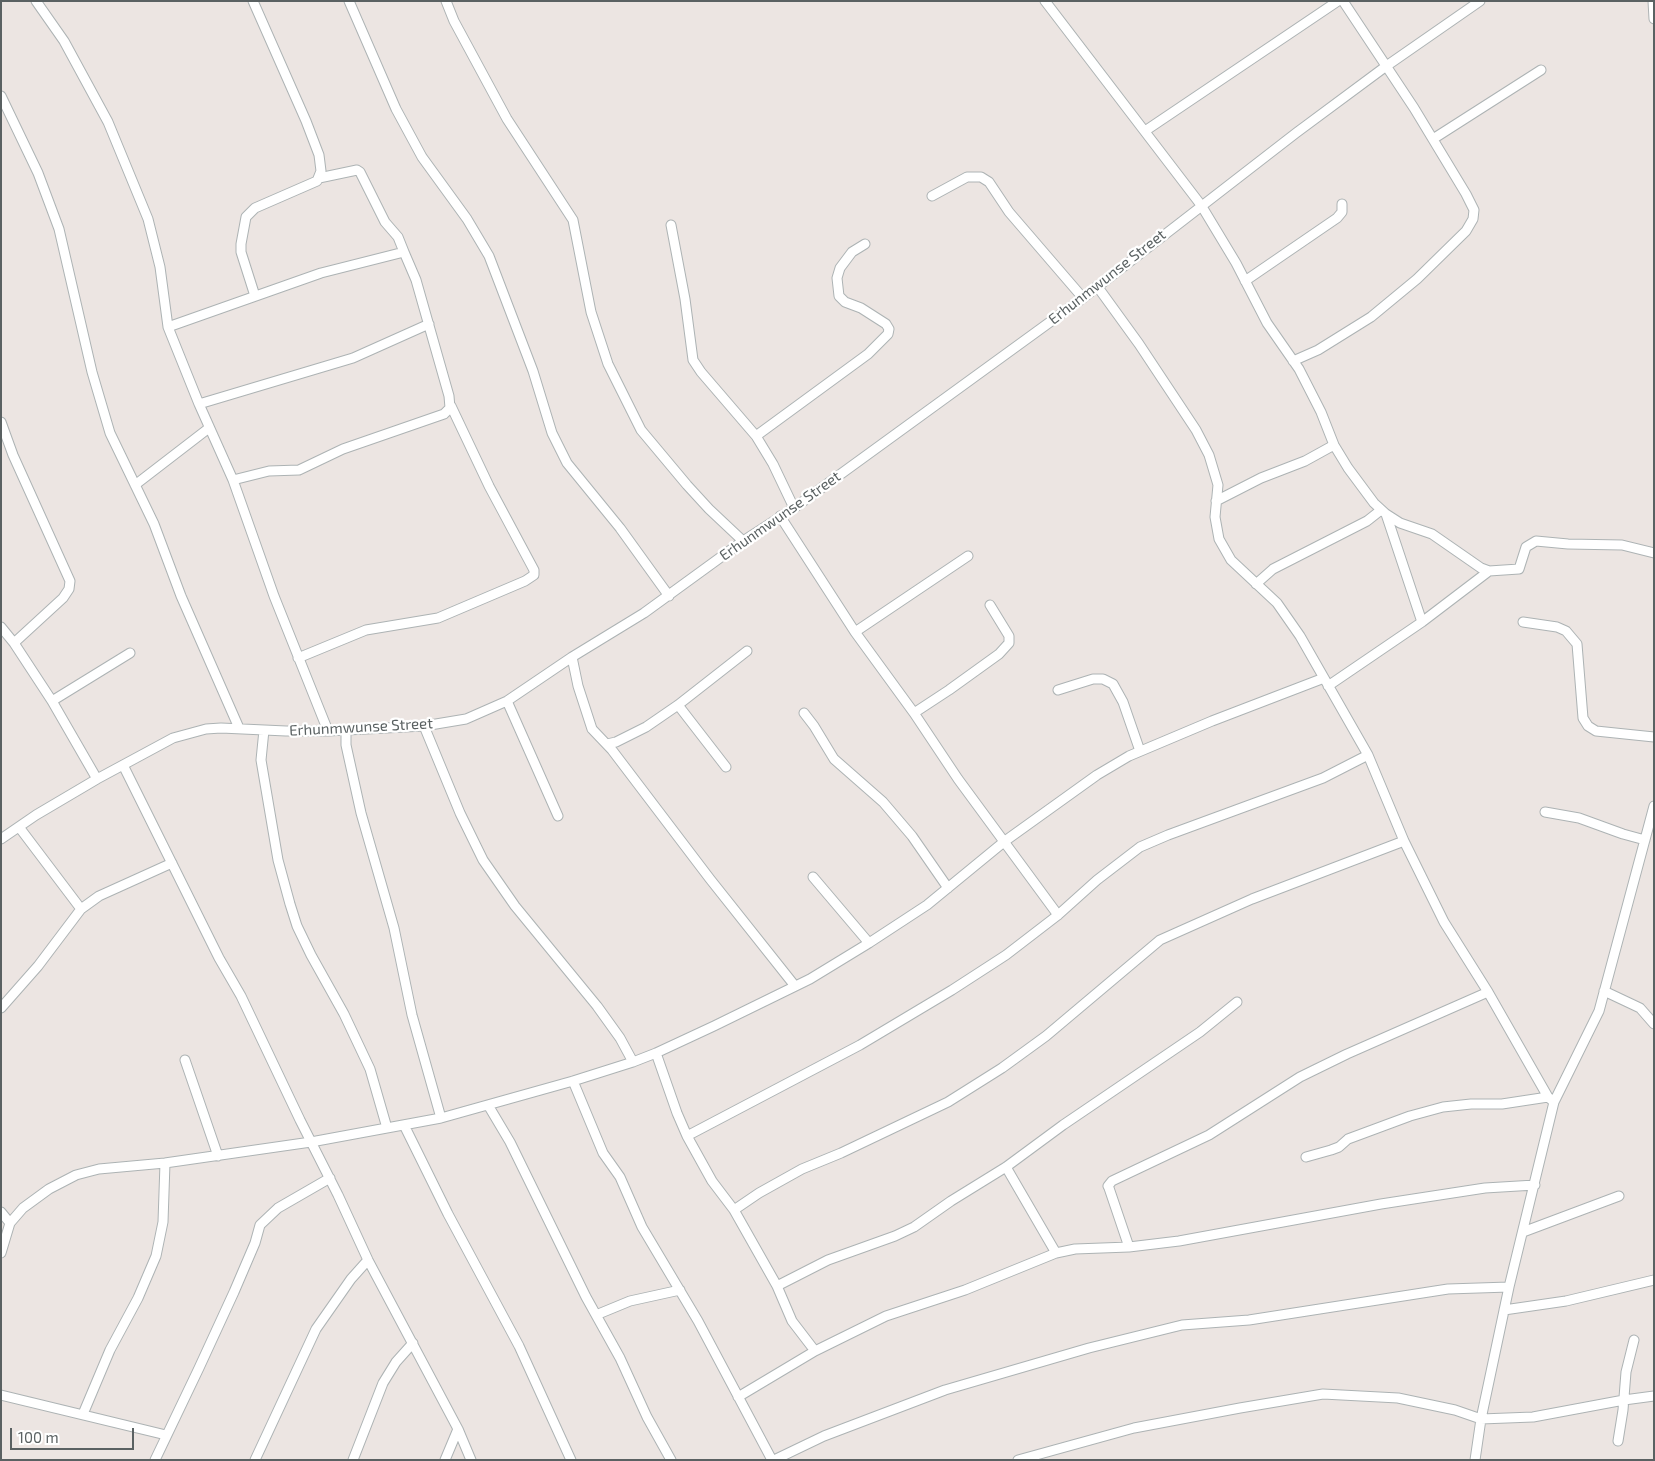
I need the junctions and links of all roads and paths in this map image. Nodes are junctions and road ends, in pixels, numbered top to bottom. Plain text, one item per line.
1 (36, 1) edge
2 (253, 1) edge
3 (348, 1) edge
4 (446, 1) edge
5 (1045, 1) edge
6 (1338, 1) edge
7 (1343, 1) edge
8 (1480, 1) edge
9 (1653, 1) edge
10 (1654, 19) edge
11 (1386, 67) junction
12 (1541, 70) dead end
13 (1, 96) edge
14 (1145, 131) junction
15 (1433, 139) junction
16 (319, 178) junction
17 (932, 196) dead end
18 (1342, 204) dead end
19 (1201, 205) junction
20 (671, 225) dead end
21 (865, 244) dead end
22 (404, 252) junction
23 (1245, 281) junction
24 (1097, 286) junction
25 (255, 296) junction
26 (1083, 298) junction
27 (429, 324) junction
28 (168, 327) junction
29 (1293, 361) junction
30 (199, 404) junction
31 (451, 406) junction
32 (1, 422) edge
33 (210, 428) junction
34 (756, 436) junction
35 (1334, 445) junction
36 (233, 480) junction
37 (134, 485) junction
38 (1216, 501) junction
39 (794, 508) junction
40 (1384, 512) junction
41 (780, 516) junction
42 (743, 541) junction
43 (1654, 553) edge
44 (968, 556) dead end
45 (1489, 571) junction
46 (1256, 584) junction
47 (668, 596) junction
48 (990, 606) dead end
49 (1422, 622) junction
50 (1523, 622) dead end
51 (1, 626) edge
52 (855, 632) junction
53 (14, 643) junction
54 (747, 651) dead end
55 (130, 653) dead end
56 (572, 657) junction
57 (298, 658) junction
58 (1326, 682) junction
59 (1058, 690) dead end
60 (52, 701) junction
61 (507, 701) junction
62 (678, 705) junction
63 (804, 713) dead end
64 (914, 713) junction
65 (424, 726) junction
66 (239, 728) junction
67 (264, 730) junction
68 (328, 731) junction
69 (346, 731) junction
70 (1654, 737) edge
71 (607, 744) junction
72 (1140, 751) junction
73 (1368, 755) junction
74 (123, 765) junction
75 (726, 767) dead end
76 (96, 779) junction
77 (1654, 806) edge
78 (1545, 812) dead end
79 (558, 816) dead end
80 (19, 827) junction
81 (1, 839) edge
82 (1645, 840) junction
83 (1005, 841) junction
84 (1404, 841) junction
85 (172, 863) junction
86 (813, 877) dead end
87 (948, 888) junction
88 (81, 909) junction
89 (1058, 914) junction
90 (868, 943) junction
91 (795, 986) junction
92 (1604, 990) junction
93 (1488, 992) junction
94 (1237, 1002) dead end
95 (1, 1008) edge
96 (1654, 1024) edge
97 (656, 1053) junction
98 (185, 1060) dead end
99 (633, 1062) junction
100 (572, 1081) junction
101 (1551, 1099) junction
102 (488, 1106) junction
103 (441, 1118) junction
104 (404, 1125) junction
105 (387, 1128) junction
106 (688, 1136) junction
107 (310, 1142) junction
108 (218, 1156) junction
109 (1306, 1157) dead end
110 (165, 1163) junction
111 (1006, 1167) junction
112 (330, 1178) junction
113 (1535, 1184) junction
114 (1620, 1196) dead end
115 (734, 1210) junction
116 (1, 1212) edge
117 (10, 1223) junction
118 (1523, 1232) junction
119 (1128, 1246) junction
120 (1, 1253) edge
121 (1056, 1253) junction
122 (368, 1260) junction
123 (1654, 1280) edge
124 (776, 1286) junction
125 (1509, 1287) junction
126 (680, 1290) junction
127 (1504, 1310) junction
128 (596, 1315) junction
129 (1634, 1340) dead end
130 (413, 1343) junction
131 (815, 1351) junction
132 (1, 1395) edge
133 (1654, 1396) edge
134 (738, 1397) junction
135 (1624, 1400) junction
136 (82, 1414) junction
137 (1481, 1419) junction
138 (458, 1429) junction
139 (166, 1435) junction
140 (1618, 1441) dead end
141 (155, 1460) edge
142 (255, 1460) edge
143 (353, 1460) edge
144 (445, 1460) edge
145 (471, 1460) edge
146 (571, 1460) edge
147 (670, 1460) edge
148 (773, 1460) edge
149 (1018, 1460) edge
150 (1475, 1460) edge

1 - 28 street
2 - 16 street
3 - 47 street
4 - 42 street
5 - 14 street
6 - 14 street
7 - 11 street
8 - 11 street, Erhunmwunse Street
9 - 10 street
11 - 15 street
11 - 19 street, Erhunmwunse Street
12 - 15 street
13 - 37 street
14 - 19 street
15 - 29 street
16 - 22 street
16 - 25 street
17 - 26 street
18 - 23 street
19 - 23 street
19 - 24 street, Erhunmwunse Street
20 - 34 street
21 - 34 street
22 - 25 street
22 - 27 street
23 - 29 street
24 - 26 street, Erhunmwunse Street
24 - 38 street
25 - 28 street
26 - 39 street, Erhunmwunse Street
27 - 30 street
27 - 31 street
28 - 30 street
29 - 35 street
30 - 33 street
31 - 36 street
31 - 57 street
32 - 53 street
33 - 36 street
33 - 37 street
34 - 39 street
35 - 38 street
35 - 40 street
36 - 57 street
37 - 66 street
38 - 46 street
39 - 41 street, Erhunmwunse Street
40 - 45 street
40 - 46 street
40 - 49 street
41 - 42 street, Erhunmwunse Street
41 - 52 street
42 - 47 street, Erhunmwunse Street
43 - 45 street
44 - 52 street
45 - 49 street
46 - 58 street
47 - 56 street, Erhunmwunse Street
48 - 64 street
49 - 58 street
50 - 70 street
51 - 53 street
52 - 64 street
53 - 60 street
54 - 62 street
55 - 60 street
56 - 61 street, Erhunmwunse Street
56 - 71 street
57 - 68 street
58 - 72 street
58 - 73 street
59 - 72 street
60 - 76 street
61 - 65 street, Erhunmwunse Street
61 - 79 street
62 - 71 street
62 - 75 street
63 - 87 street
64 - 83 street
65 - 69 street, Erhunmwunse Street
65 - 99 street
66 - 67 street, Erhunmwunse Street
66 - 74 street, Erhunmwunse Street
67 - 68 street, Erhunmwunse Street
67 - 105 street
68 - 69 street, Erhunmwunse Street
69 - 103 street
71 - 91 street
72 - 83 street
73 - 84 street
73 - 89 street
74 - 76 street, Erhunmwunse Street
74 - 85 street
76 - 80 street, Erhunmwunse Street
77 - 82 street
78 - 82 street
80 - 81 street, Erhunmwunse Street
80 - 88 street
82 - 92 street
83 - 87 street
83 - 89 street
84 - 93 street
84 - 115 street
85 - 88 street
85 - 107 street
86 - 90 street
87 - 90 street
88 - 95 street
89 - 106 street
90 - 91 street
91 - 97 street
92 - 96 street
92 - 101 street
93 - 101 street
93 - 119 street
94 - 111 street
97 - 99 street
97 - 106 street
98 - 108 street
99 - 100 street
100 - 102 street
100 - 126 street
101 - 109 street
101 - 113 street
102 - 103 street
102 - 128 street
103 - 104 street
104 - 105 street
104 - 146 street
105 - 107 street
106 - 115 street
107 - 108 street
107 - 112 street
108 - 110 street
110 - 117 street
110 - 136 street
111 - 121 street
111 - 124 street
112 - 122 street
112 - 139 street
113 - 118 street
113 - 119 street
114 - 118 street
115 - 124 street
116 - 117 street
117 - 120 street
118 - 125 street
119 - 121 street
121 - 131 street
122 - 130 street
122 - 142 street
123 - 127 street
124 - 131 street
125 - 127 street
125 - 148 street
126 - 128 street
126 - 134 street
127 - 137 street
128 - 147 street
129 - 135 street
130 - 138 street
130 - 143 street
131 - 134 street
132 - 136 street
133 - 135 street
134 - 148 street
135 - 137 street
135 - 140 street
136 - 139 street
137 - 149 street
137 - 150 street
138 - 144 street
138 - 145 street
139 - 141 street

